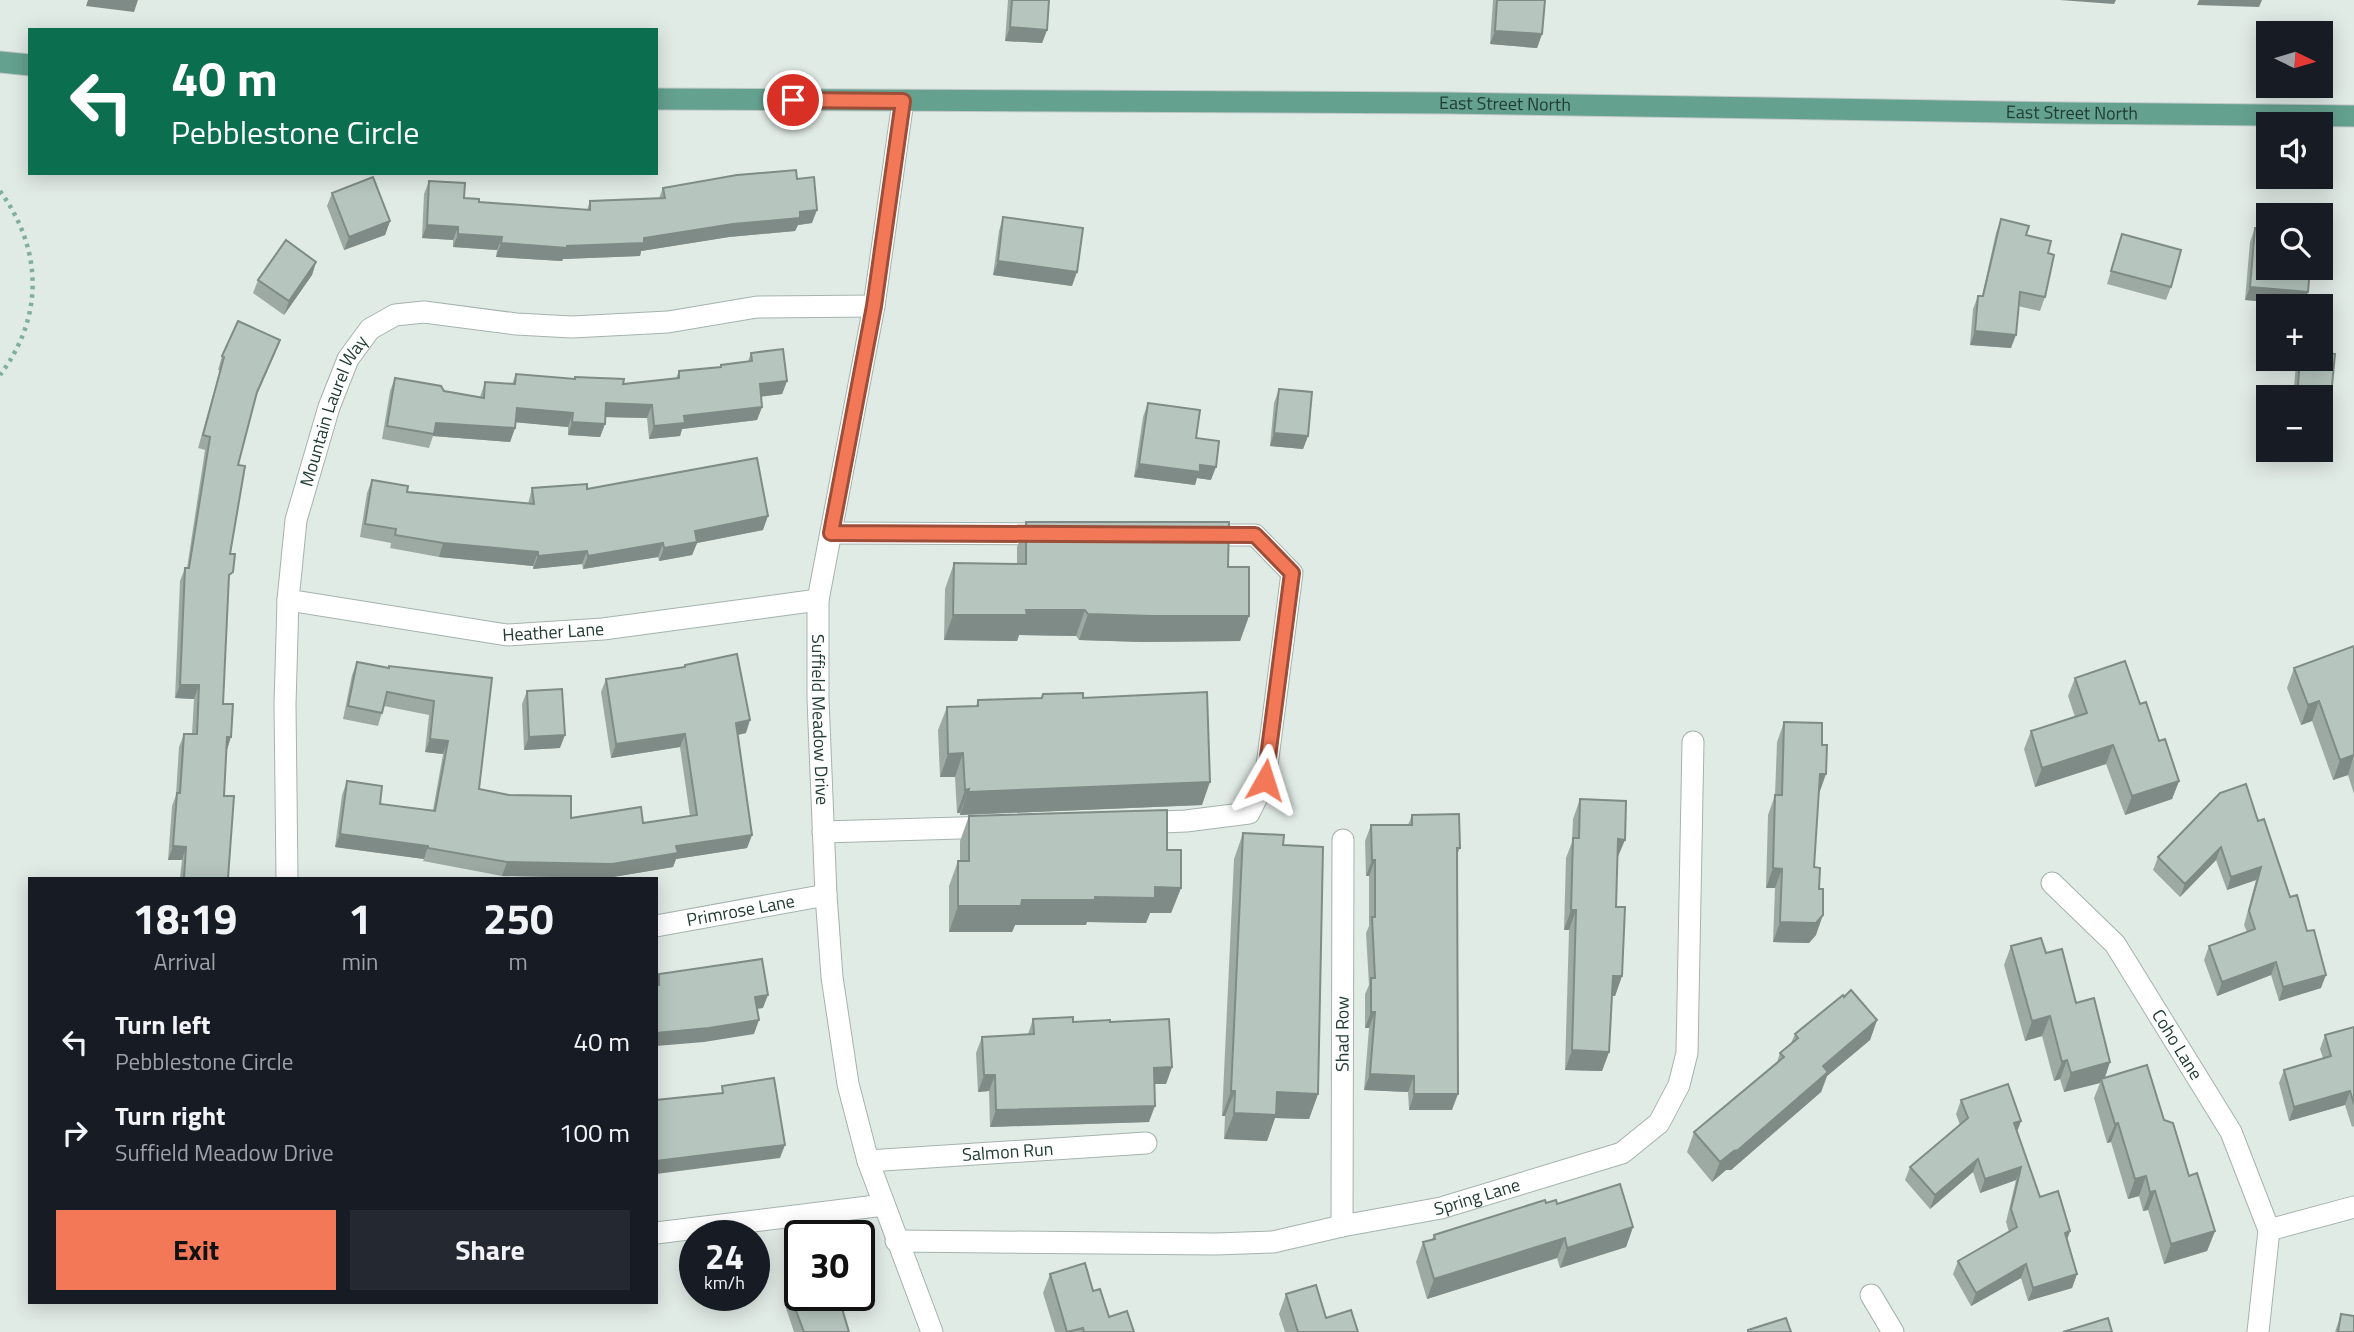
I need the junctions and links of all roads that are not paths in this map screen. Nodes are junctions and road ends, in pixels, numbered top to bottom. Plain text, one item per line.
1 (0, 62) edge
2 (28, 65) edge
3 (658, 99) edge
4 (903, 101) junction
5 (2354, 116) edge
6 (874, 306) junction
7 (831, 533) junction
8 (1064, 534) edge
9 (1173, 535) edge
10 (288, 600) junction
11 (818, 600) junction
12 (1693, 742) dead end
13 (1116, 823) edge
14 (1018, 826) edge
15 (823, 832) junction
16 (1343, 841) dead end
17 (287, 877) edge
18 (2052, 883) dead end
19 (826, 895) junction
20 (658, 926) edge
21 (1146, 1143) dead end
22 (868, 1161) junction
23 (884, 1205) junction
24 (2354, 1207) edge
25 (1342, 1226) junction
26 (2269, 1230) junction
27 (658, 1233) edge
28 (896, 1241) junction
29 (1871, 1295) dead end
30 (932, 1332) edge
31 (1893, 1332) edge
32 (2258, 1332) edge

1 - 2 main road
3 - 4 main road, East Street North
4 - 5 main road, East Street North
4 - 6 street, Suffield Meadow Drive
6 - 7 street, Suffield Meadow Drive
6 - 10 street, Mountain Laurel Way
7 - 8 street
7 - 11 street, Suffield Meadow Drive
9 - 13 street
10 - 11 street, Heather Lane
10 - 17 street, Mountain Laurel Way
11 - 15 street, Suffield Meadow Drive
12 - 25 street, Spring Lane
14 - 15 street
15 - 19 street, Suffield Meadow Drive
16 - 25 street, Shad Row
18 - 26 street, Coho Lane
19 - 20 street, Primrose Lane
19 - 22 street, Suffield Meadow Drive
21 - 22 street, Salmon Run
22 - 23 street, Suffield Meadow Drive
23 - 27 street
23 - 28 street, Suffield Meadow Drive
24 - 26 street
25 - 28 street, Spring Lane
26 - 32 street
28 - 30 street, Suffield Meadow Drive
29 - 31 street

